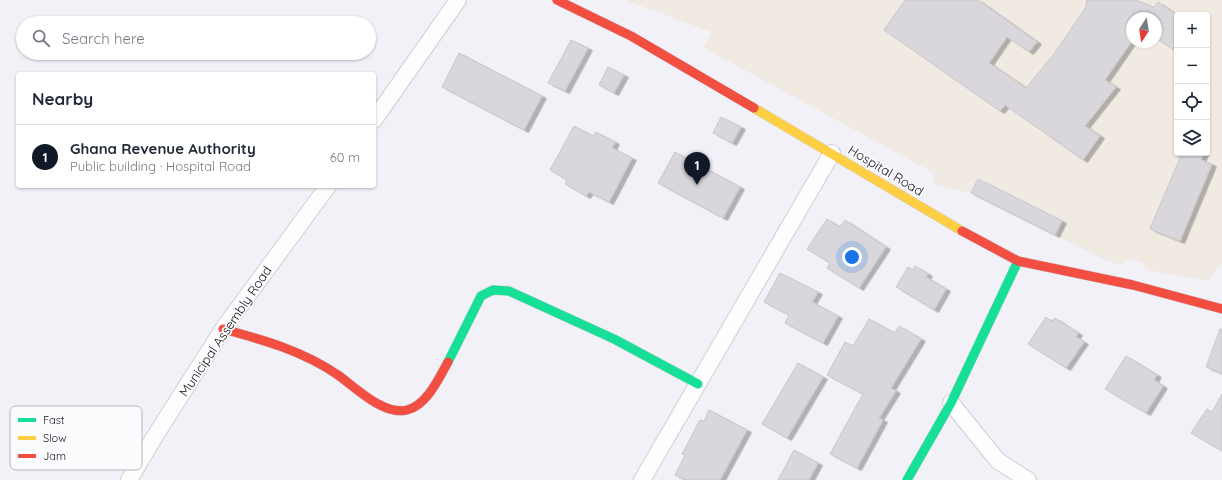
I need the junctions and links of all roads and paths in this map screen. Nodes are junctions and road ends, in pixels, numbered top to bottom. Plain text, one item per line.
1 (458, 0) edge
2 (557, 0) edge
3 (376, 117) edge
4 (832, 153) junction
5 (327, 188) edge
6 (1018, 261) junction
7 (1222, 309) edge
8 (223, 329) junction
9 (698, 384) junction
10 (951, 403) junction
11 (142, 458) edge
12 (135, 470) edge
13 (129, 480) edge
14 (642, 480) edge
15 (907, 480) edge
16 (1028, 480) edge

1 - 3 street
2 - 4 street, Hospital Road
4 - 6 street, Hospital Road
4 - 9 street
5 - 8 street, Municipal Assembly Road
6 - 7 street, Hospital Road
6 - 10 street
8 - 9 street
8 - 11 street, Municipal Assembly Road
9 - 14 street
10 - 15 street
10 - 16 street
12 - 13 street, Municipal Assembly Road

